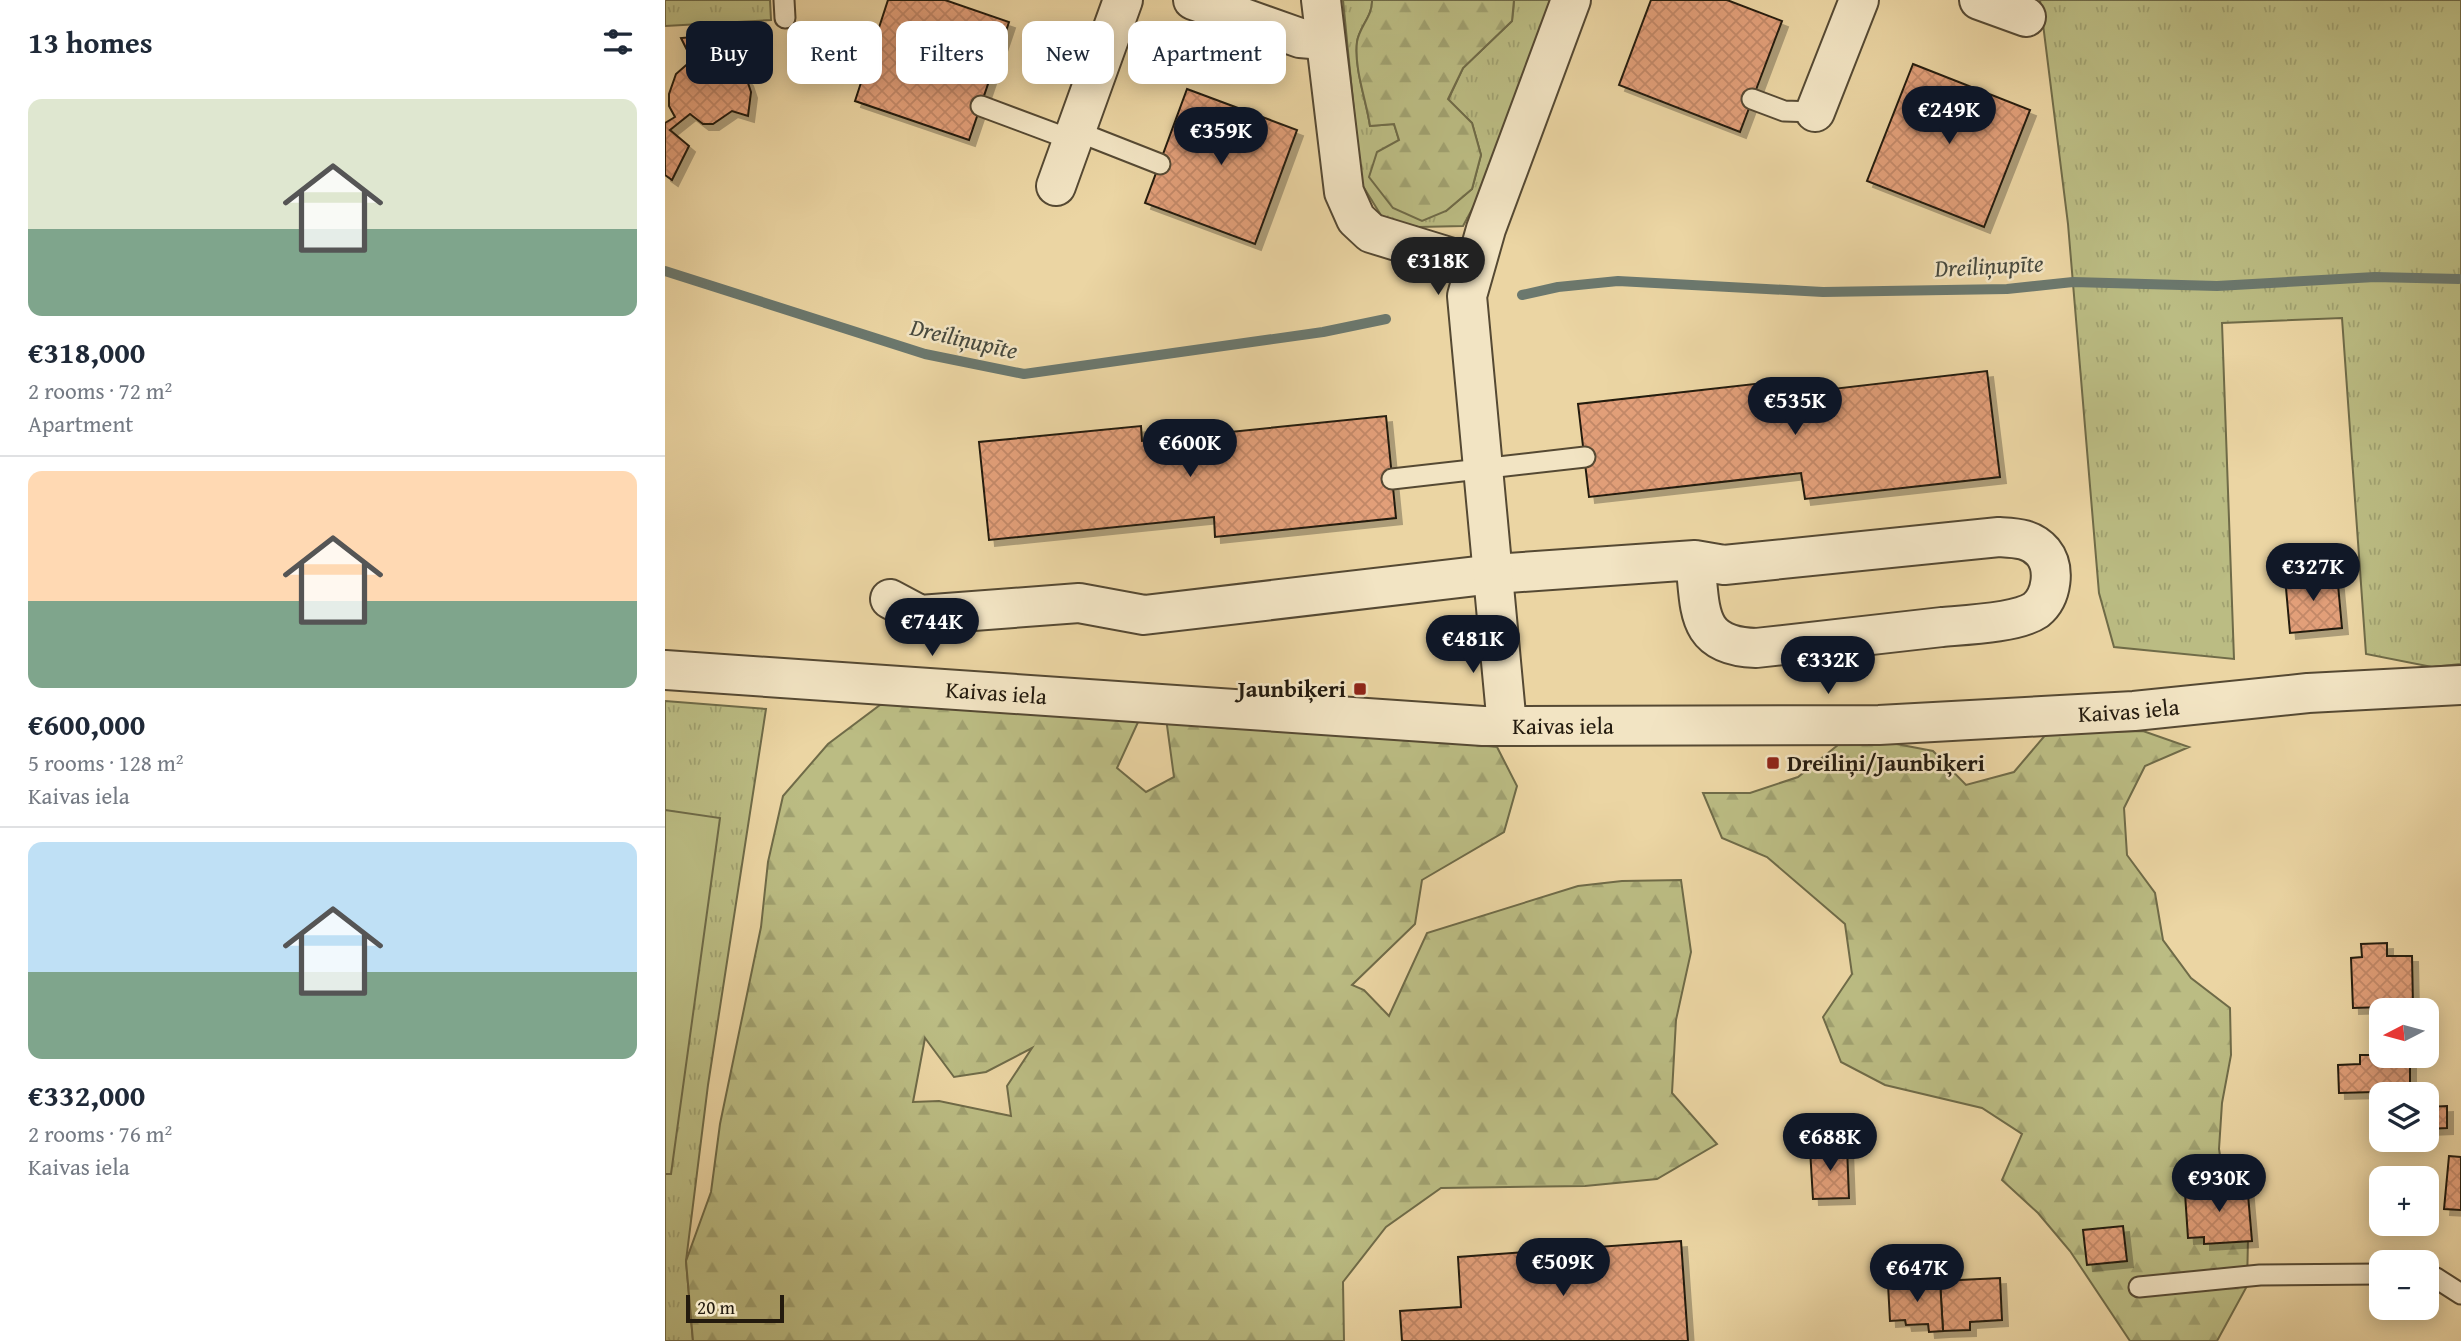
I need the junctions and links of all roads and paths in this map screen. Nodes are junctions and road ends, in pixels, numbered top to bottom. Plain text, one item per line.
1 (1123, 0) edge
2 (1192, 0) edge
3 (1321, 0) edge
4 (1571, 0) edge
5 (1859, 0) edge
6 (1979, 0) edge
7 (2026, 17) dead end
8 (1324, 40) junction
9 (1752, 99) dead end
10 (981, 106) dead end
11 (1815, 112) joint
12 (1074, 136) junction
13 (1160, 164) dead end
14 (1056, 186) dead end
15 (1475, 265) junction
16 (1585, 457) dead end
17 (1485, 469) junction
18 (1392, 479) dead end
19 (1695, 561) junction
20 (1494, 574) junction
21 (890, 599) dead end
22 (665, 670) edge
23 (2461, 685) edge
24 (1507, 726) junction
25 (2369, 1274) edge
26 (2439, 1280) edge
27 (2139, 1287) dead end
28 (2461, 1294) edge

1 - 12 street
2 - 8 street
3 - 8 street
4 - 15 street
5 - 11 street
6 - 7 street
8 - 15 street
9 - 11 lane
10 - 12 lane
12 - 13 lane
12 - 14 street
15 - 17 street
16 - 17 lane
17 - 18 lane
17 - 20 street
19 - 19 street
19 - 20 street
20 - 21 street
20 - 24 street
22 - 24 street, Kaivas iela
23 - 24 street, Kaivas iela
25 - 27 lane
26 - 28 lane

